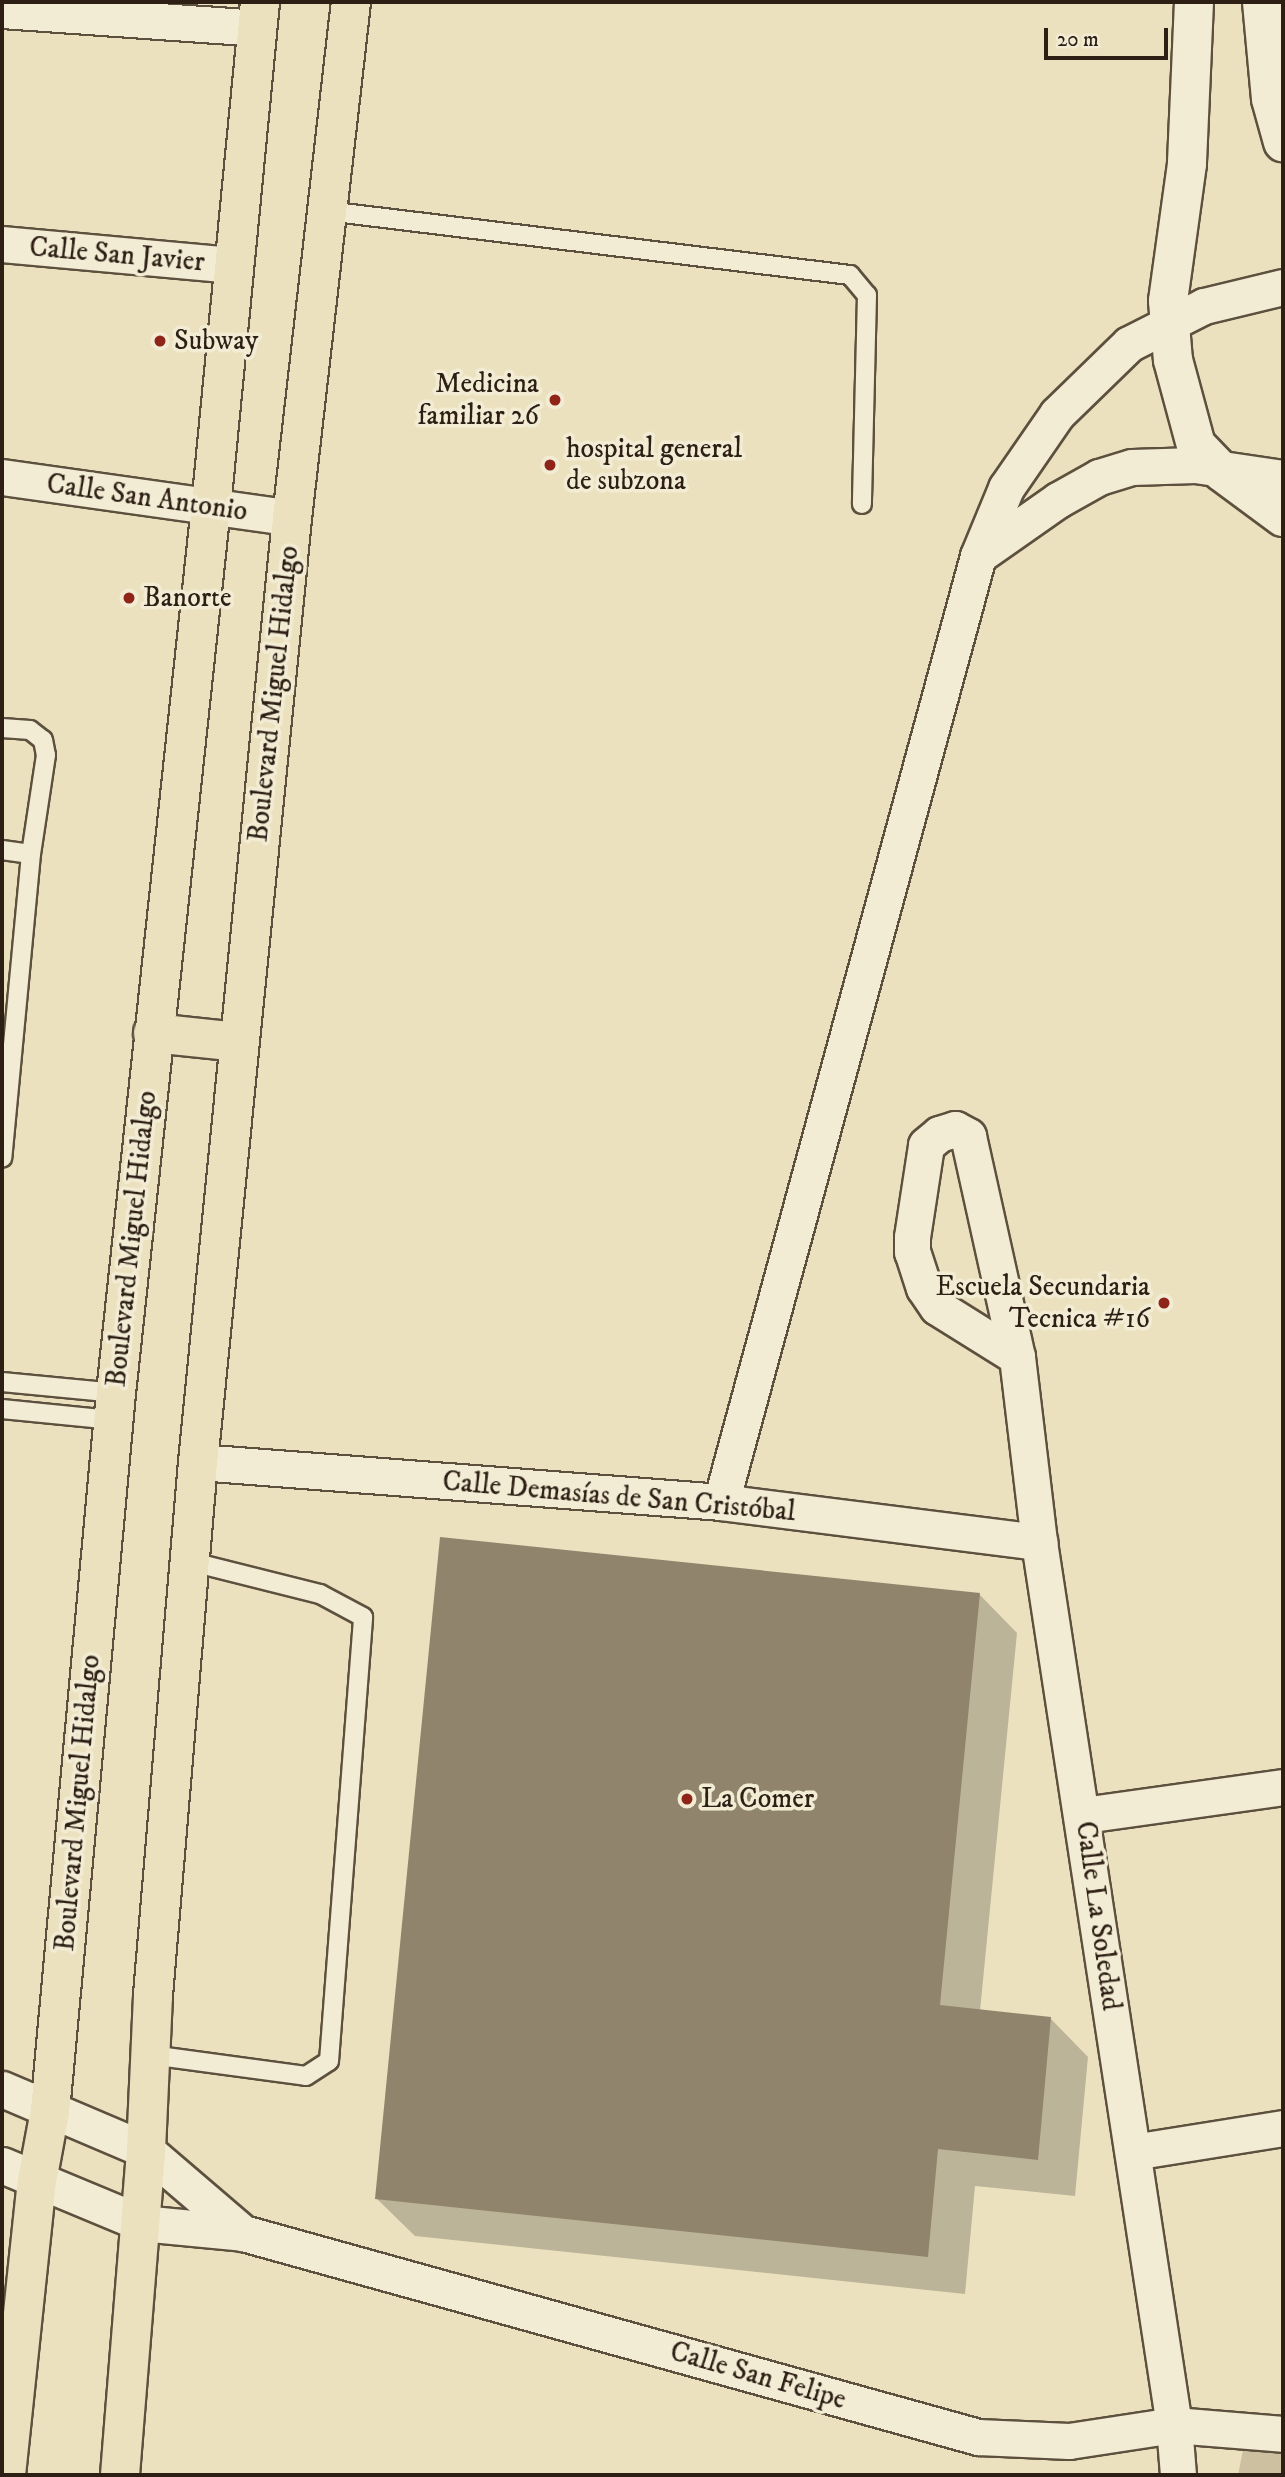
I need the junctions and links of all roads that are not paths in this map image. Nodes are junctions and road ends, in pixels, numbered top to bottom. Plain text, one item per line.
1 (351, 2) edge
2 (1194, 2) edge
3 (1262, 2) edge
4 (2, 10) edge
5 (258, 15) edge
6 (1283, 142) edge
7 (327, 211) junction
8 (2, 244) edge
9 (233, 265) junction
10 (1283, 287) edge
11 (1167, 323) junction
12 (1222, 472) junction
13 (2, 477) edge
14 (1283, 478) edge
15 (862, 504) dead end
16 (211, 507) junction
17 (1283, 517) edge
18 (292, 518) junction
19 (978, 556) junction
20 (2, 728) edge
21 (2, 850) edge
22 (31, 854) junction
23 (11, 961) edge
24 (153, 1033) junction
25 (238, 1042) junction
26 (5, 1076) edge
27 (2, 1158) edge
28 (1017, 1357) junction
29 (2, 1382) edge
30 (114, 1407) junction
31 (2, 1409) edge
32 (198, 1462) junction
33 (721, 1502) junction
34 (1039, 1542) junction
35 (189, 1561) junction
36 (1283, 1787) edge
37 (1083, 1815) junction
38 (151, 2055) junction
39 (2, 2089) edge
40 (50, 2111) junction
41 (1283, 2128) edge
42 (146, 2150) junction
43 (1133, 2152) junction
44 (2, 2165) edge
45 (37, 2181) junction
46 (141, 2223) junction
47 (243, 2233) junction
48 (1174, 2425) junction
49 (1283, 2434) edge
50 (6, 2475) edge
51 (120, 2475) edge
52 (1178, 2475) edge

1 - 7 main road, Boulevard Miguel Hidalgo
2 - 11 street
3 - 6 street
4 - 5 street
5 - 9 main road, Boulevard Miguel Hidalgo
7 - 15 lane
7 - 18 main road, Boulevard Miguel Hidalgo
8 - 9 street, Calle San Javier
9 - 16 main road, Boulevard Miguel Hidalgo
10 - 11 street
11 - 12 street
11 - 19 street
12 - 14 street
12 - 17 street
12 - 19 street
13 - 16 street, Calle San Antonio
16 - 18 street, Calle San Antonio
16 - 24 main road, Boulevard Miguel Hidalgo
18 - 25 main road, Boulevard Miguel Hidalgo
19 - 33 street
20 - 22 lane
21 - 22 lane
22 - 23 lane
23 - 26 lane
24 - 25 main road
24 - 30 main road, Boulevard Miguel Hidalgo
25 - 32 main road, Boulevard Miguel Hidalgo
26 - 27 lane
28 - 28 street, Calle La Soledad
28 - 34 street, Calle La Soledad
29 - 30 lane
30 - 31 lane
30 - 40 main road, Boulevard Miguel Hidalgo
32 - 33 street, Calle Demasías de San Cristóbal
32 - 35 main road, Boulevard Miguel Hidalgo
33 - 34 street, Calle Demasías de San Cristóbal
34 - 37 street, Calle La Soledad
35 - 38 main road, Boulevard Miguel Hidalgo
35 - 38 lane
36 - 37 street
37 - 43 street, Calle La Soledad
38 - 42 main road, Boulevard Miguel Hidalgo
39 - 40 street
40 - 42 street
40 - 45 main road, Boulevard Miguel Hidalgo
41 - 43 street
42 - 46 main road, Boulevard Miguel Hidalgo
42 - 47 street
43 - 48 street, Calle La Soledad
44 - 45 street, Calle San Felipe
45 - 46 street, Calle San Felipe
45 - 50 main road, Boulevard Miguel Hidalgo
46 - 47 street, Calle San Felipe
46 - 51 main road, Boulevard Miguel Hidalgo
47 - 48 street, Calle San Felipe
48 - 49 street, Calle San Felipe
48 - 52 street, Calle La Soledad

